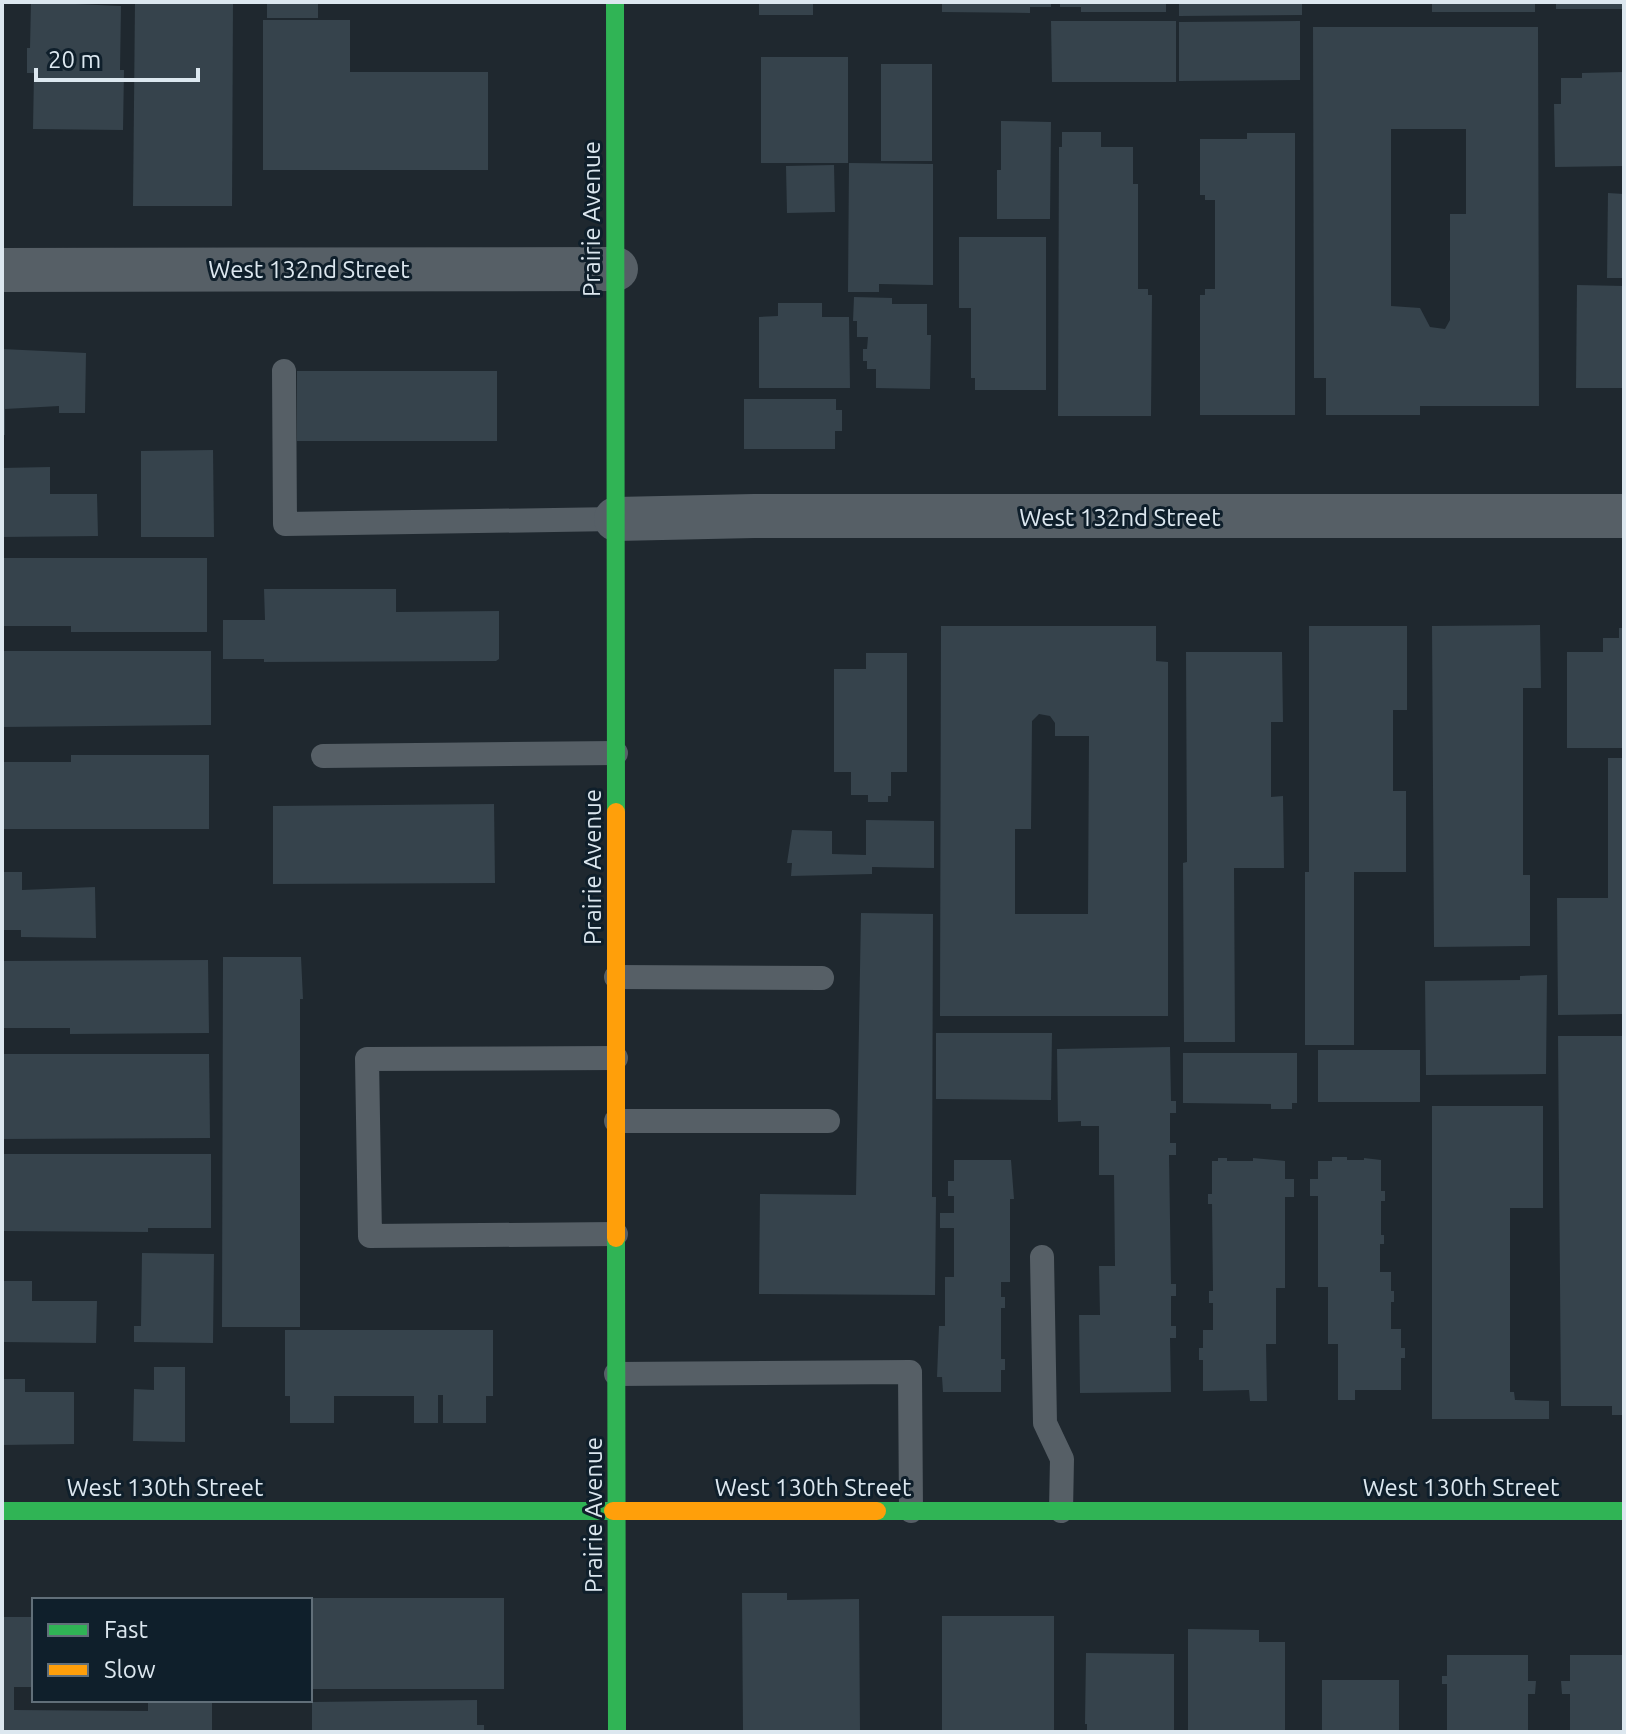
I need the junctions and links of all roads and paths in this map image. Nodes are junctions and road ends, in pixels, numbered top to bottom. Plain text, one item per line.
1 (615, 2) edge
2 (616, 269) junction
3 (2, 270) edge
4 (284, 371) dead end
5 (1624, 516) edge
6 (616, 519) junction
7 (616, 753) junction
8 (323, 756) dead end
9 (616, 977) junction
10 (822, 978) dead end
11 (616, 1058) junction
12 (616, 1121) junction
13 (828, 1121) dead end
14 (616, 1234) junction
15 (1042, 1257) dead end
16 (616, 1374) junction
17 (2, 1511) edge
18 (617, 1511) junction
19 (911, 1511) junction
20 (1061, 1511) junction
21 (1624, 1511) edge
22 (617, 1732) edge

1 - 2 main road, Prairie Avenue
2 - 3 street, West 132nd Street
2 - 6 main road, Prairie Avenue
4 - 6 lane
5 - 6 street, West 132nd Street
6 - 7 main road, Prairie Avenue
7 - 8 lane
7 - 9 main road, Prairie Avenue
9 - 10 lane
9 - 11 main road, Prairie Avenue
11 - 12 main road, Prairie Avenue
11 - 14 lane
12 - 13 lane
12 - 14 main road, Prairie Avenue
14 - 16 main road, Prairie Avenue
15 - 20 lane
16 - 18 main road, Prairie Avenue
16 - 19 lane
17 - 18 main road, West 130th Street
18 - 19 main road, West 130th Street
18 - 22 main road, Prairie Avenue
19 - 20 main road, West 130th Street
20 - 21 main road, West 130th Street

